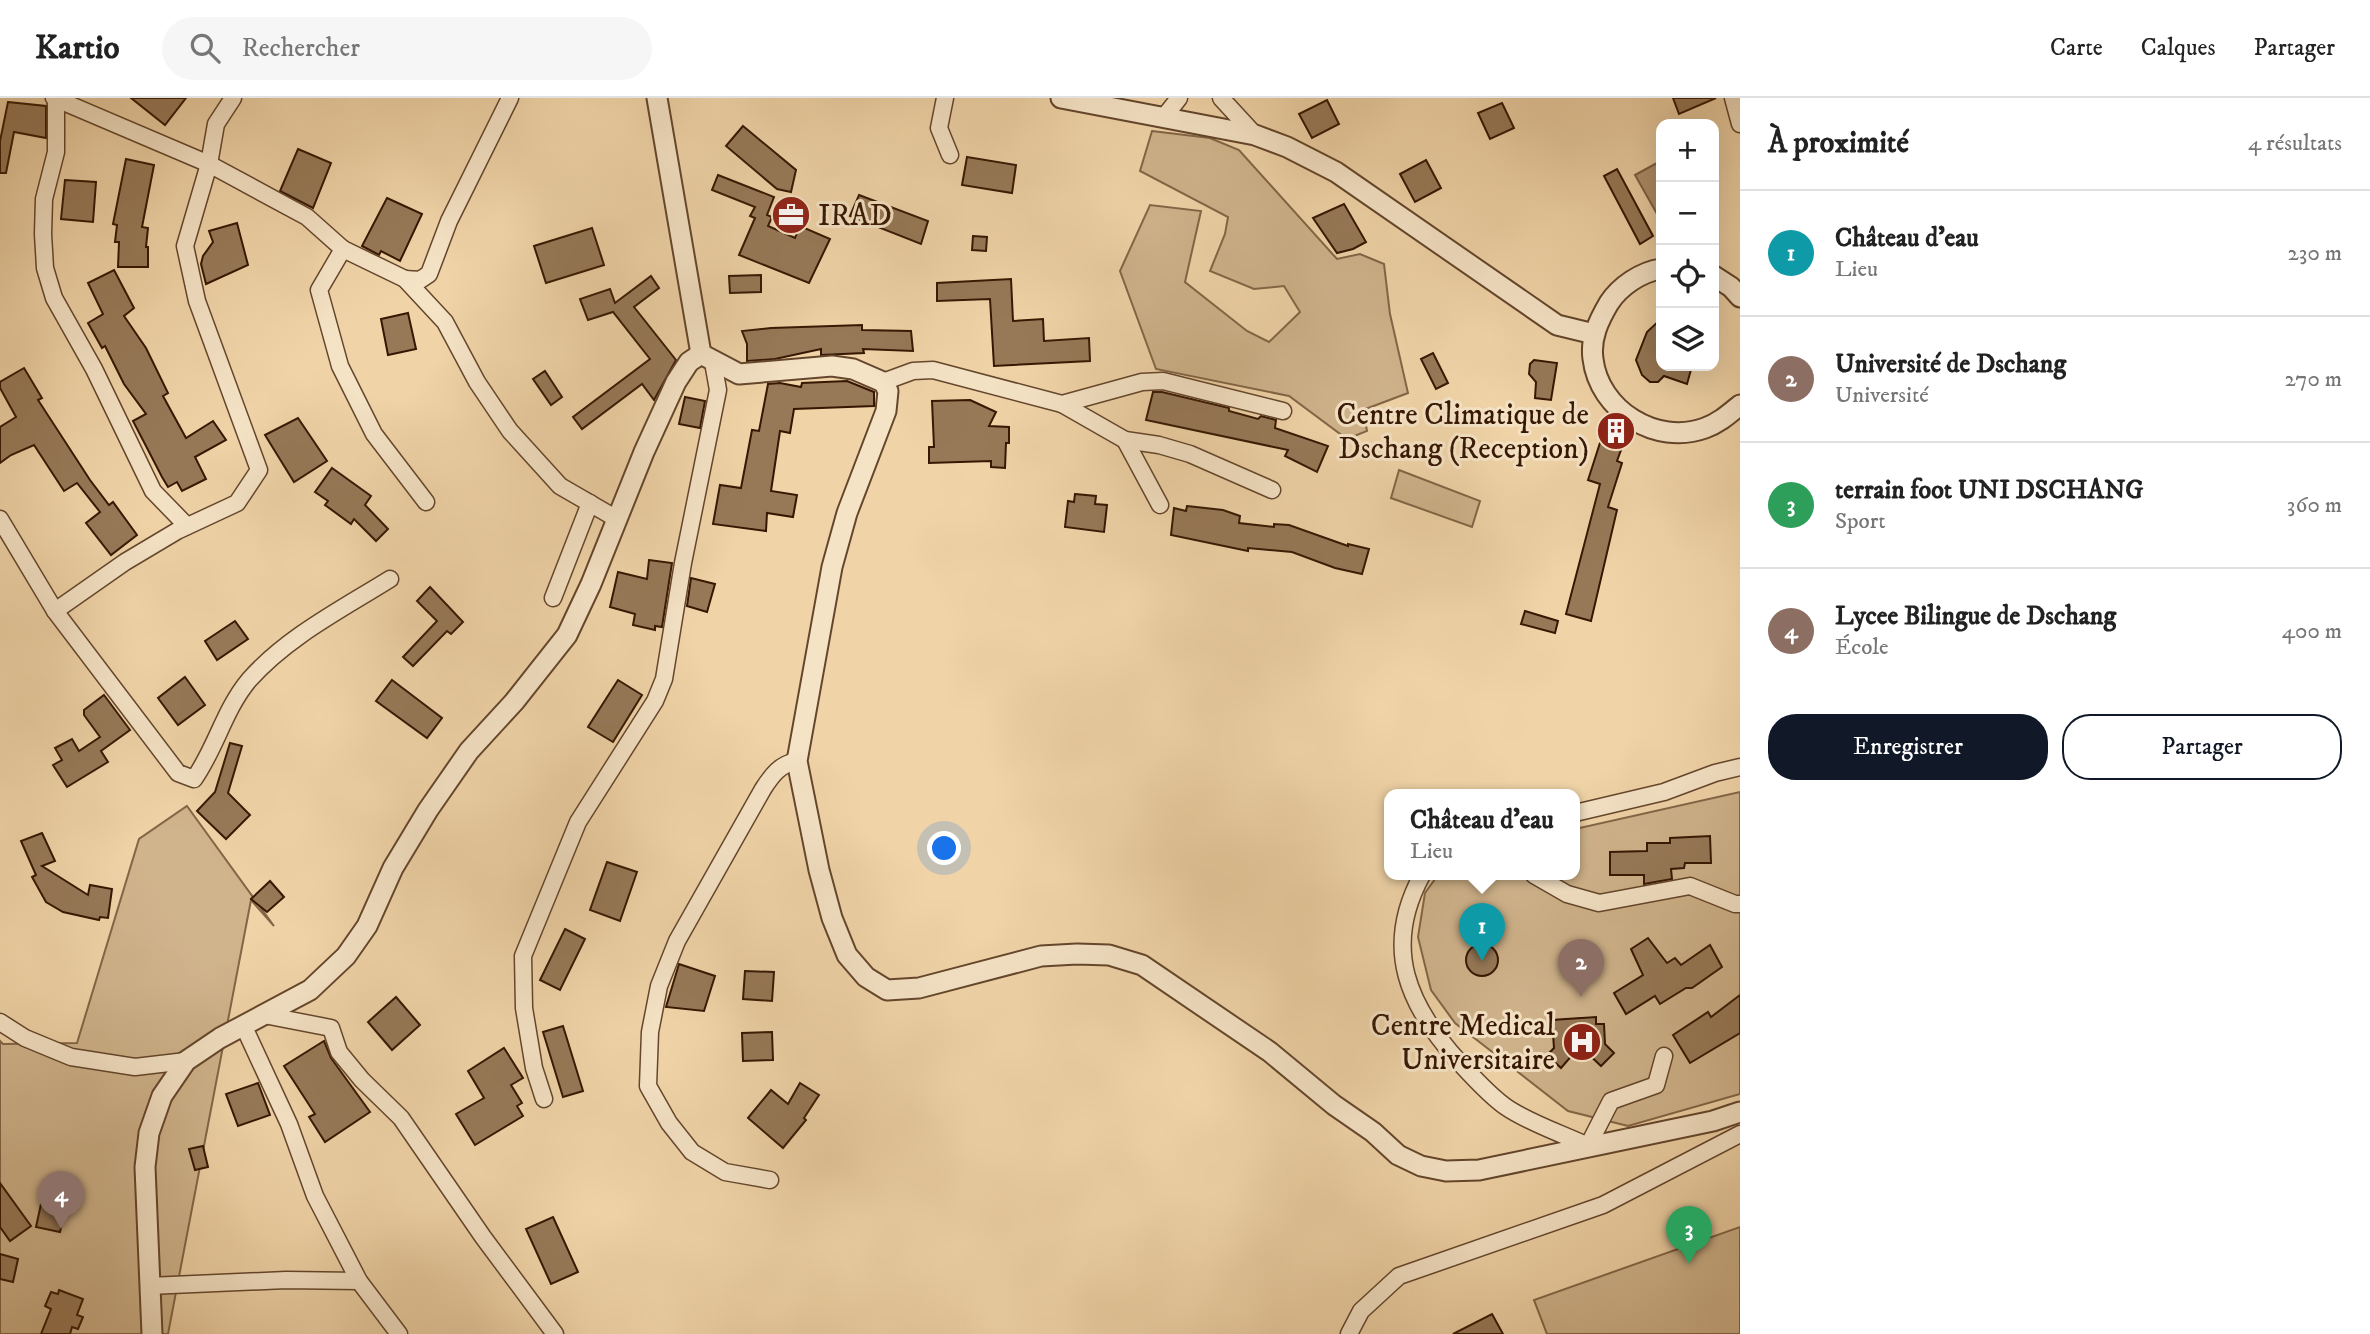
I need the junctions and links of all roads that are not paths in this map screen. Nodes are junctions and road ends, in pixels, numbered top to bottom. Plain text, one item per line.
1 (233, 98) edge
2 (510, 98) edge
3 (657, 98) edge
4 (945, 98) edge
5 (1061, 98) edge
6 (1179, 98) edge
7 (1221, 98) edge
8 (1733, 98) edge
9 (55, 99) edge
10 (1164, 117) junction
11 (1740, 124) edge
12 (1255, 135) junction
13 (950, 155) dead end
14 (209, 164) junction
15 (343, 249) junction
16 (1656, 270) edge
17 (405, 279) junction
18 (1719, 279) edge
19 (1740, 297) edge
20 (1594, 334) junction
21 (707, 358) junction
22 (883, 382) junction
23 (1062, 404) junction
24 (1738, 408) edge
25 (1283, 411) dead end
26 (1125, 440) junction
27 (1272, 491) dead end
28 (426, 502) dead end
29 (590, 503) junction
30 (1160, 505) dead end
31 (0, 519) edge
32 (617, 519) junction
33 (187, 526) junction
34 (390, 579) dead end
35 (553, 598) dead end
36 (55, 611) junction
37 (797, 761) junction
38 (1740, 767) edge
39 (1580, 812) edge
40 (1419, 880) edge
41 (1543, 880) edge
42 (1740, 904) edge
43 (264, 1015) junction
44 (0, 1022) edge
45 (244, 1027) junction
46 (1664, 1056) dead end
47 (186, 1061) junction
48 (544, 1098) dead end
49 (1740, 1112) edge
50 (1740, 1134) edge
51 (1588, 1146) junction
52 (770, 1180) dead end
53 (359, 1281) junction
54 (149, 1286) junction
55 (152, 1334) edge
56 (399, 1334) edge
57 (555, 1334) edge
58 (1349, 1334) edge

1 - 14 street
2 - 17 street
3 - 21 street
4 - 13 street
5 - 10 street
6 - 10 street
7 - 12 street
8 - 11 street
9 - 14 street
9 - 33 street
10 - 12 street
12 - 20 street
14 - 15 street
14 - 33 street
15 - 17 street
15 - 28 street
16 - 20 street
17 - 29 street
18 - 19 street
20 - 24 street
21 - 22 street
21 - 32 street
21 - 48 street
22 - 23 street
22 - 37 street
23 - 25 street
23 - 26 street
26 - 27 street
26 - 30 street
29 - 32 street
29 - 35 street
31 - 36 street
32 - 43 street
33 - 36 street
34 - 36 street
37 - 51 street
37 - 52 street
38 - 39 street
40 - 51 street
41 - 42 street
43 - 45 street
43 - 57 street
44 - 47 street
45 - 47 street
45 - 53 street
46 - 51 street
47 - 54 street
49 - 51 street
50 - 58 street
53 - 54 street
53 - 56 street
54 - 55 street

